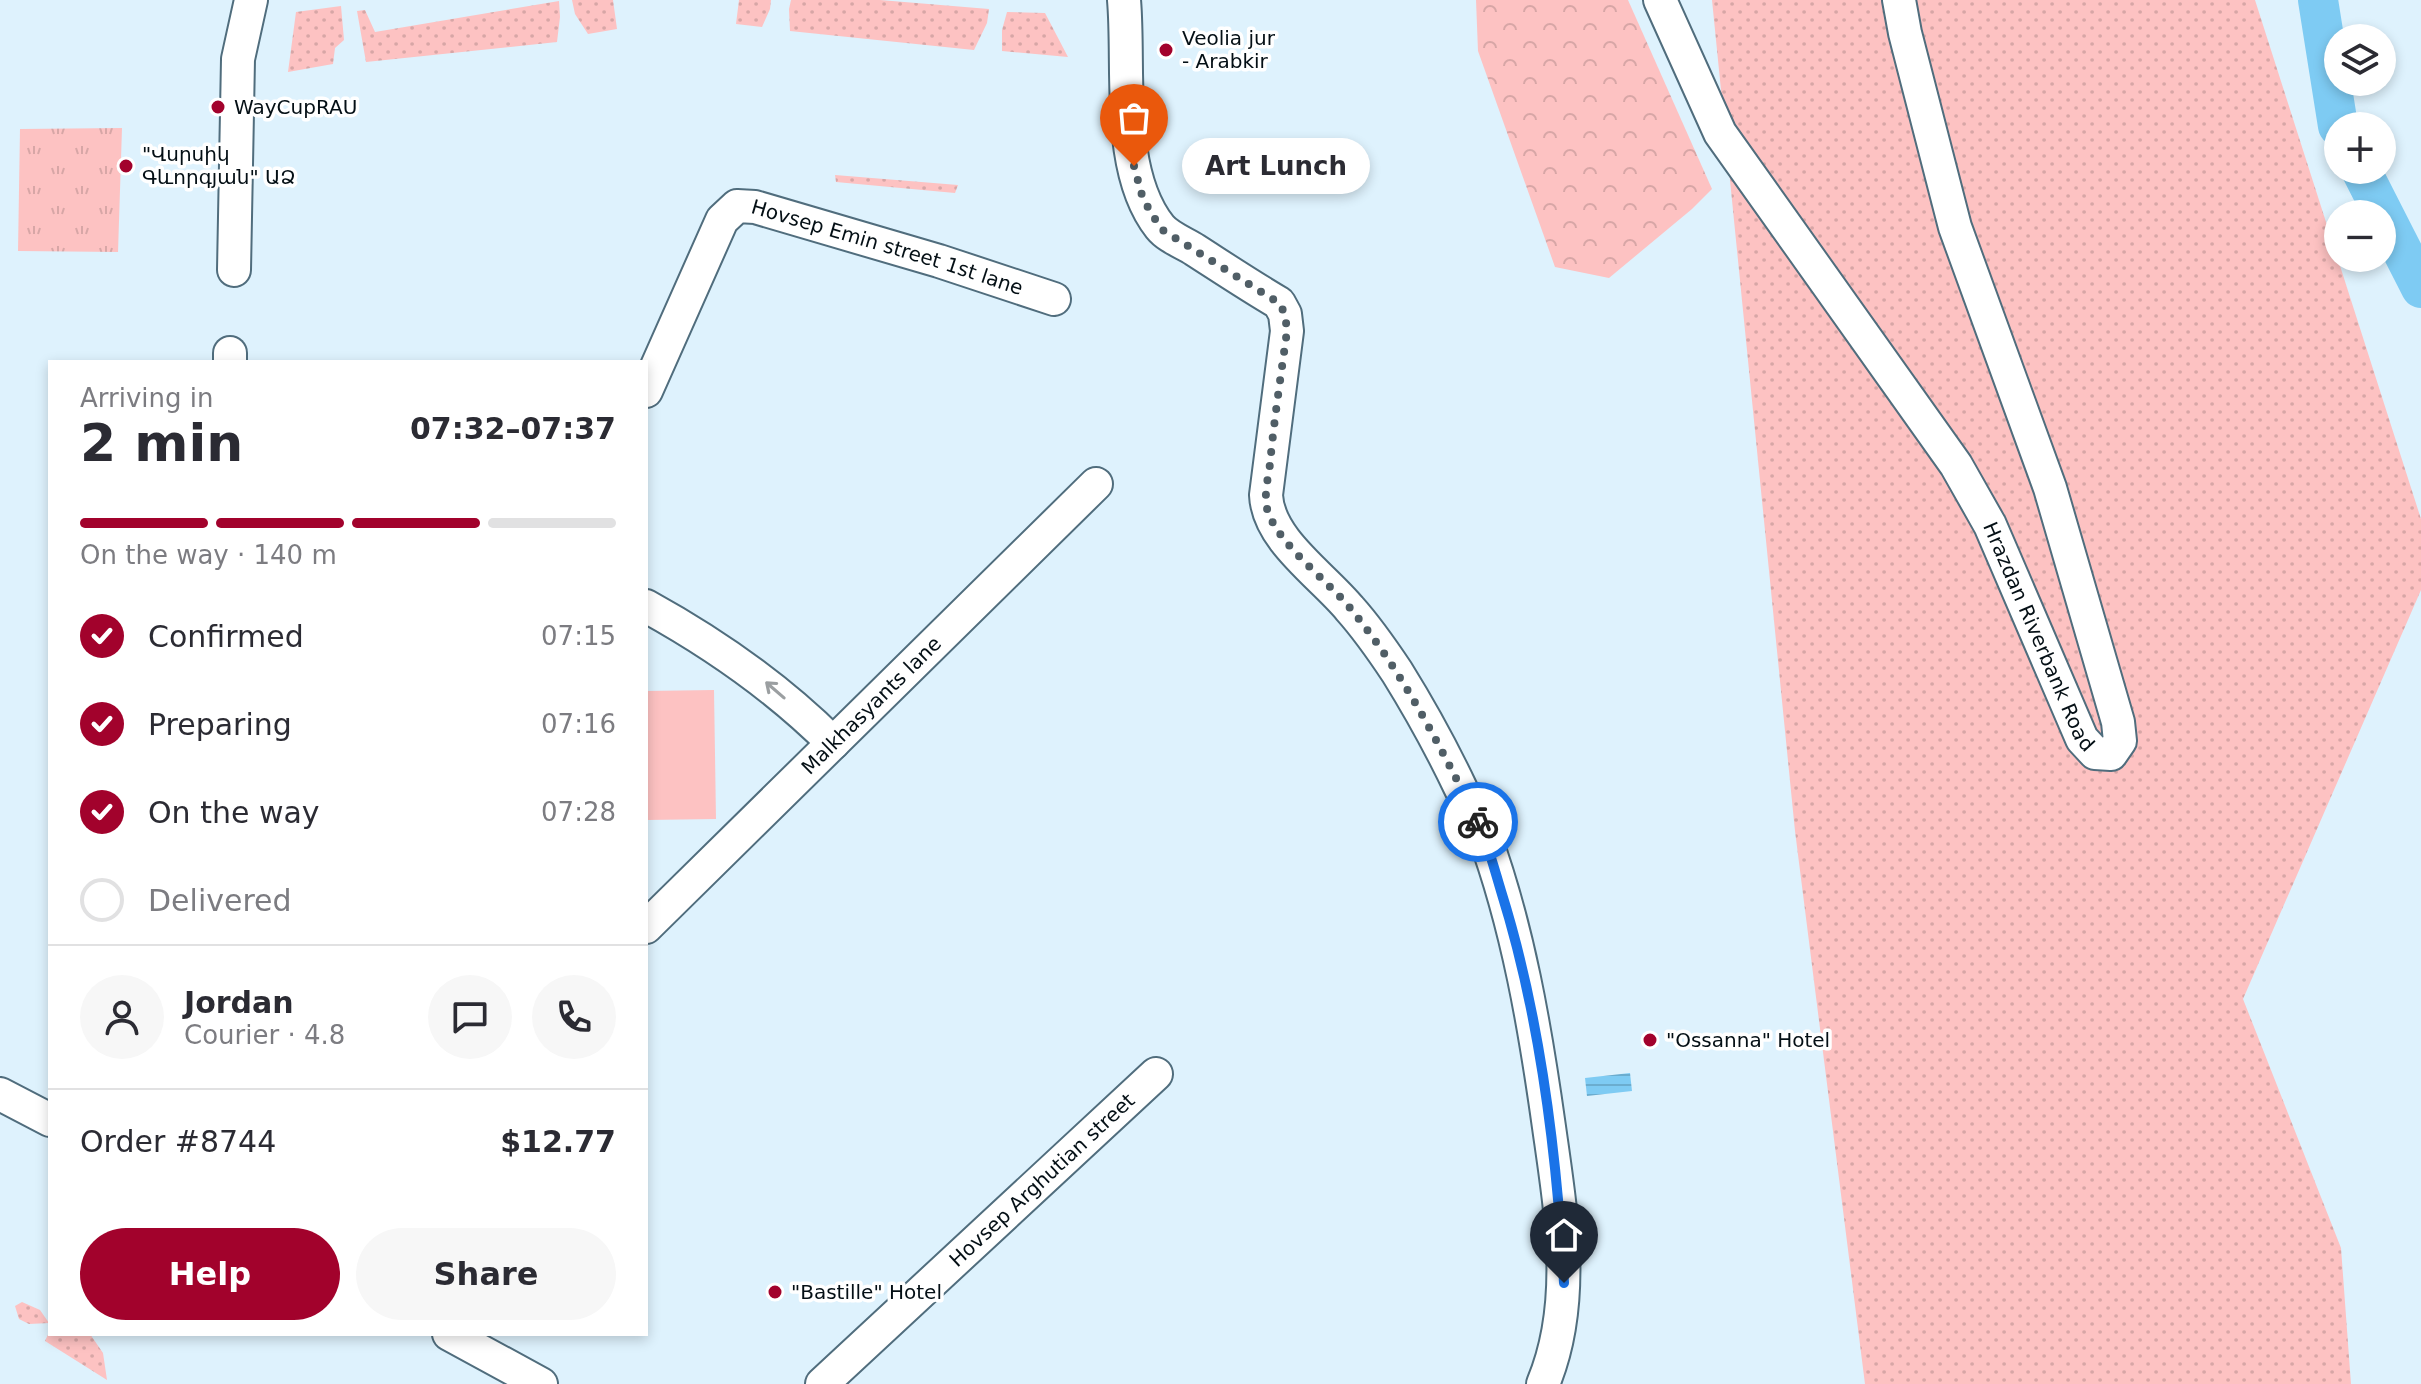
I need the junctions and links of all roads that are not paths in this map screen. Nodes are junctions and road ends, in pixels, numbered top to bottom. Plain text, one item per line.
1 (251, 0) edge
2 (1124, 0) edge
3 (1660, 0) edge
4 (1899, 0) edge
5 (234, 270) dead end
6 (1054, 299) dead end
7 (648, 386) edge
8 (1096, 484) dead end
9 (648, 607) edge
10 (833, 743) junction
11 (648, 925) edge
12 (1156, 1074) dead end
13 (0, 1094) edge
14 (48, 1119) edge
15 (453, 1336) edge
16 (541, 1384) edge
17 (822, 1384) edge
18 (1543, 1384) edge

1 - 5 street
2 - 18 street
3 - 4 street, Hrazdan Riverbank Road
6 - 7 street, Hovsep Emin street 1st lane
8 - 10 street, Malkhasyants lane
10 -> 9 street
10 - 11 street, Malkhasyants lane
12 - 17 street, Hovsep Arghutian street
13 - 14 street
15 - 16 street

